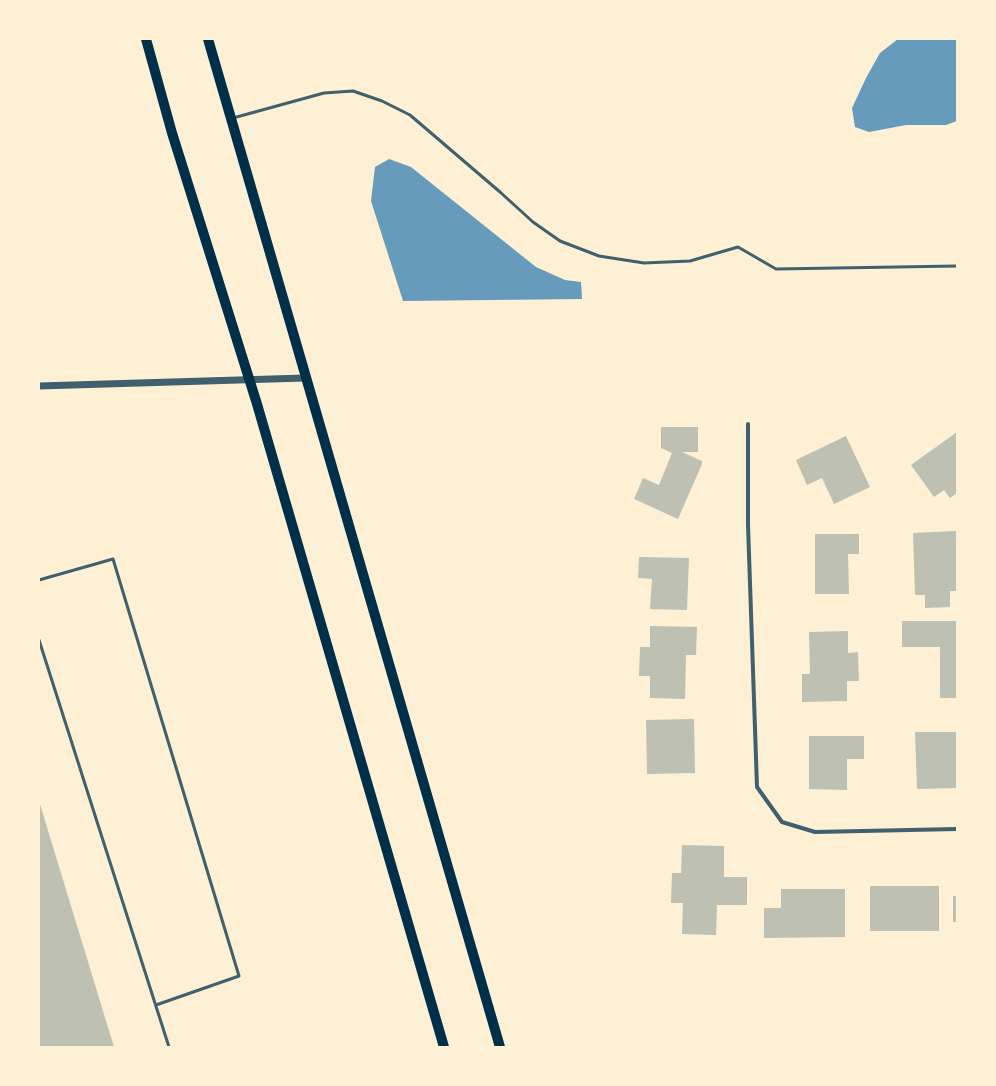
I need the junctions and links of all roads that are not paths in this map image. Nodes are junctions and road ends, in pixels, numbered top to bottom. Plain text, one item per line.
1 (146, 39) edge
2 (208, 39) edge
3 (231, 118) junction
4 (957, 266) edge
5 (306, 378) junction
6 (250, 380) junction
7 (39, 386) edge
8 (748, 424) dead end
9 (39, 580) edge
10 (39, 640) edge
11 (957, 829) edge
12 (156, 1005) junction
13 (169, 1047) edge
14 (444, 1047) edge
15 (500, 1047) edge

1 - 6 main road
2 - 3 main road
3 - 4 lane
3 - 5 main road
5 - 6 street
5 - 15 main road
6 - 7 street
6 - 14 main road
8 - 11 street
9 - 12 lane
10 - 12 lane
12 - 13 lane

